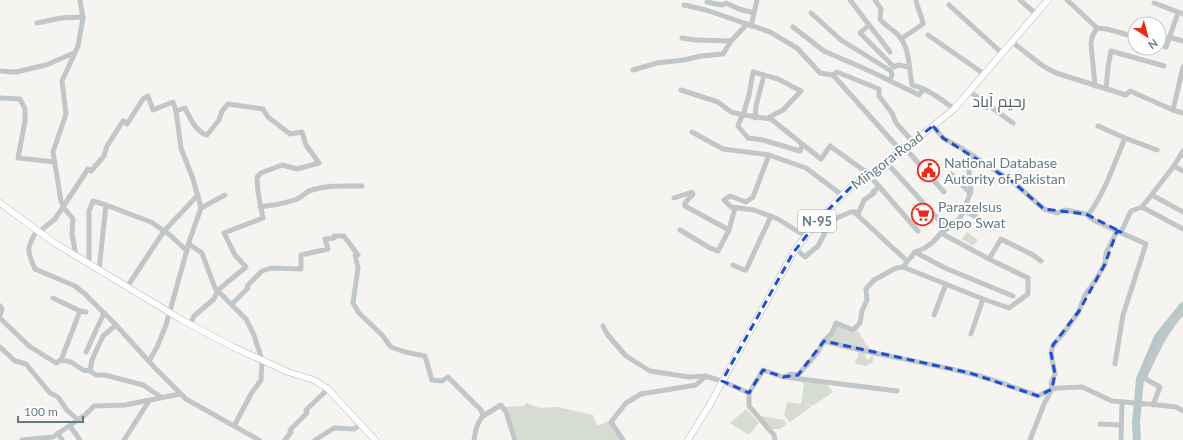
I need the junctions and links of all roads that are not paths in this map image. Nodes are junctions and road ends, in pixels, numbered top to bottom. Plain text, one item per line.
1 (80, 0) edge
2 (757, 0) edge
3 (850, 0) edge
4 (875, 0) edge
5 (916, 0) edge
6 (1020, 0) edge
7 (1048, 0) edge
8 (1067, 0) edge
9 (708, 2) dead end
10 (1154, 3) dead end
11 (684, 5) dead end
12 (949, 5) dead end
13 (811, 13) dead end
14 (754, 14) junction
15 (1036, 14) junction
16 (1180, 14) edge
17 (83, 17) junction
18 (38, 23) dead end
19 (749, 25) junction
20 (869, 25) junction
21 (793, 27) dead end
22 (1097, 28) junction
23 (928, 35) dead end
24 (1127, 35) edge
25 (1169, 37) junction
26 (682, 38) dead end
27 (901, 39) junction
28 (1183, 40) edge
29 (731, 41) junction
30 (1012, 42) junction
31 (1167, 44) edge
32 (890, 52) dead end
33 (74, 53) junction
34 (1002, 53) junction
35 (1164, 66) dead end
36 (909, 67) junction
37 (1183, 67) edge
38 (633, 70) dead end
39 (0, 71) edge
40 (984, 74) junction
41 (764, 75) junction
42 (833, 75) junction
43 (890, 80) junction
44 (1095, 86) junction
45 (924, 89) junction
46 (1106, 89) junction
47 (682, 90) dead end
48 (969, 91) junction
49 (0, 98) edge
50 (954, 109) junction
51 (1172, 110) junction
52 (176, 111) junction
53 (1183, 113) edge
54 (743, 115) junction
55 (755, 118) junction
56 (768, 118) junction
57 (1014, 123) dead end
58 (932, 126) junction
59 (1098, 126) dead end
60 (692, 132) dead end
61 (1125, 138) junction
62 (913, 142) junction
63 (802, 145) junction
64 (903, 150) junction
65 (1157, 150) dead end
66 (1183, 151) edge
67 (769, 155) junction
68 (974, 156) junction
69 (55, 162) junction
70 (886, 162) junction
71 (1174, 166) junction
72 (1183, 171) edge
73 (868, 174) junction
74 (951, 174) dead end
75 (362, 186) dead end
76 (879, 187) junction
77 (944, 192) dead end
78 (970, 193) junction
79 (1152, 194) junction
80 (198, 195) junction
81 (225, 195) dead end
82 (842, 195) junction
83 (674, 198) dead end
84 (0, 203) edge
85 (106, 205) junction
86 (260, 207) junction
87 (1142, 207) junction
88 (64, 208) junction
89 (201, 208) junction
90 (735, 208) junction
91 (964, 210) junction
92 (854, 212) junction
93 (1183, 212) edge
94 (1088, 215) junction
95 (771, 216) junction
96 (995, 228) dead end
97 (947, 229) junction
98 (1183, 229) edge
99 (680, 230) dead end
100 (729, 230) junction
101 (38, 231) junction
102 (164, 231) junction
103 (918, 231) dead end
104 (1121, 232) junction
105 (941, 233) junction
106 (805, 236) junction
107 (189, 244) junction
108 (796, 249) junction
109 (187, 251) junction
110 (914, 252) junction
111 (76, 256) junction
112 (989, 259) junction
113 (1041, 261) dead end
114 (907, 262) junction
115 (89, 264) junction
116 (733, 265) dead end
117 (903, 267) junction
118 (99, 270) junction
119 (946, 284) junction
120 (127, 287) junction
121 (218, 290) junction
122 (1013, 296) dead end
123 (52, 298) dead end
124 (983, 299) junction
125 (232, 304) junction
126 (0, 306) edge
127 (169, 312) junction
128 (1183, 312) edge
129 (104, 313) junction
130 (0, 315) edge
131 (934, 315) dead end
132 (0, 318) edge
133 (190, 324) junction
134 (116, 325) junction
135 (603, 326) dead end
136 (971, 334) dead end
137 (824, 341) junction
138 (0, 347) edge
139 (86, 352) dead end
140 (61, 360) junction
141 (262, 360) junction
142 (149, 361) junction
143 (1115, 364) dead end
144 (90, 371) junction
145 (706, 376) junction
146 (783, 377) junction
147 (722, 381) junction
148 (328, 389) junction
149 (1052, 389) junction
150 (897, 391) dead end
151 (749, 393) junction
152 (180, 394) junction
153 (161, 397) junction
154 (149, 401) junction
155 (1124, 402) junction
156 (1149, 404) junction
157 (1183, 411) edge
158 (483, 416) junction
159 (78, 420) junction
160 (361, 424) junction
161 (1100, 424) dead end
162 (1121, 425) junction
163 (70, 426) junction
164 (234, 426) junction
165 (58, 433) junction
166 (23, 440) edge
167 (62, 440) edge
168 (80, 440) edge
169 (124, 440) edge
170 (259, 440) edge
171 (285, 440) edge
172 (315, 440) edge
173 (376, 440) edge
174 (474, 440) edge
175 (515, 440) edge
176 (623, 440) edge
177 (688, 440) edge
178 (775, 440) edge
179 (1030, 440) edge
180 (1121, 440) edge

1 - 17 street
2 - 14 street
3 - 20 street
4 - 27 street
5 - 27 street
6 - 15 street
7 - 15 main road, Mingora Road / N-95
8 - 22 street
9 - 14 street
10 - 16 street
11 - 19 street
12 - 34 street
13 - 43 street
14 - 19 street
15 - 30 main road, Mingora Road / N-95
16 - 25 street
17 - 18 street
17 - 33 street
19 - 29 street
19 - 42 street
20 - 32 street
20 - 36 street
21 - 43 street
22 - 24 street
22 - 44 street
23 - 40 street
25 - 28 street
25 - 31 street
26 - 29 street
27 - 36 street
29 - 38 street
30 - 34 main road, Mingora Road / N-95
30 - 44 street
33 - 39 street
33 - 69 street
34 - 40 main road, Mingora Road / N-95
35 - 46 street
36 - 45 street
37 - 51 street
40 - 48 main road, Mingora Road / N-95
41 - 54 street
41 - 55 street
41 - 56 street
42 - 62 street
42 - 64 street
43 - 45 street
44 - 46 street
45 - 50 street
46 - 51 street
47 - 54 street
48 - 50 main road, Mingora Road / N-95
48 - 57 street
49 - 69 street
50 - 58 main road, Mingora Road / N-95
51 - 53 street
52 - 80 street
52 - 86 street
52 - 88 street
54 - 55 street
54 - 63 street
55 - 56 street
56 - 63 street
58 - 62 main road, Mingora Road / N-95
58 - 68 street
59 - 61 street
60 - 67 street
61 - 65 street
61 - 94 street
62 - 64 main road, Mingora Road / N-95
63 - 73 street
64 - 70 main road, Mingora Road / N-95
64 - 77 street
66 - 71 street
67 - 82 street
67 - 90 street
68 - 78 street
68 - 94 street
69 - 88 street
70 - 73 main road, Mingora Road / N-95
70 - 97 street
71 - 72 street
71 - 79 street
73 - 76 street
73 - 82 main road, Mingora Road / N-95
74 - 78 street
75 - 86 street
76 - 92 street
76 - 103 street
78 - 91 street
79 - 87 street
79 - 93 street
80 - 89 street
80 - 102 street
81 - 89 street
82 - 106 main road, Mingora Road / N-95
83 - 100 street
84 - 101 main road
85 - 102 street
85 - 115 street
85 - 118 street
86 - 121 street
87 - 98 street
87 - 104 street
88 - 101 street
88 - 111 street
89 - 107 street
90 - 95 street
90 - 100 street
91 - 96 street
91 - 97 street
92 - 108 street
92 - 114 street
94 - 104 street
95 - 106 street
95 - 116 street
97 - 105 street
99 - 100 street
101 - 111 main road
101 - 129 street
102 - 109 street
102 - 120 street
104 - 143 street
104 - 149 street
105 - 110 street
105 - 112 street
106 - 108 main road, Mingora Road / N-95
107 - 109 street
107 - 121 street
108 - 147 main road, Mingora Road / N-95
109 - 127 street
110 - 114 street
110 - 122 street
111 - 115 main road
112 - 113 street
112 - 124 street
114 - 117 street
115 - 118 main road
117 - 119 street
117 - 137 street
118 - 120 main road
119 - 124 street
119 - 131 street
120 - 127 main road
121 - 125 street
121 - 133 street
123 - 140 street
124 - 136 street
125 - 141 street
125 - 158 street
126 - 130 street
127 - 133 main road
127 - 142 street
128 - 156 street
129 - 134 street
129 - 139 street
132 - 140 street
133 - 141 main road
134 - 142 street
134 - 144 street
135 - 145 street
137 - 146 street
137 - 149 street
138 - 159 street
140 - 144 street
141 - 148 main road
141 - 164 street
142 - 152 street
144 - 153 street
145 - 147 street
145 - 176 street
146 - 150 street
146 - 151 street
147 - 151 street
147 - 177 main road, Mingora Road / N-95
148 - 160 main road
148 - 171 street
149 - 155 street
149 - 179 street
151 - 178 street
152 - 153 street
152 - 164 street
153 - 154 street
154 - 159 street
154 - 169 street
155 - 156 street
155 - 162 street
156 - 157 street
158 - 174 street
158 - 175 street
159 - 163 street
160 - 172 street
160 - 173 main road
161 - 162 street
162 - 180 street
163 - 165 street
163 - 168 street
164 - 170 street
165 - 166 street
165 - 167 street

